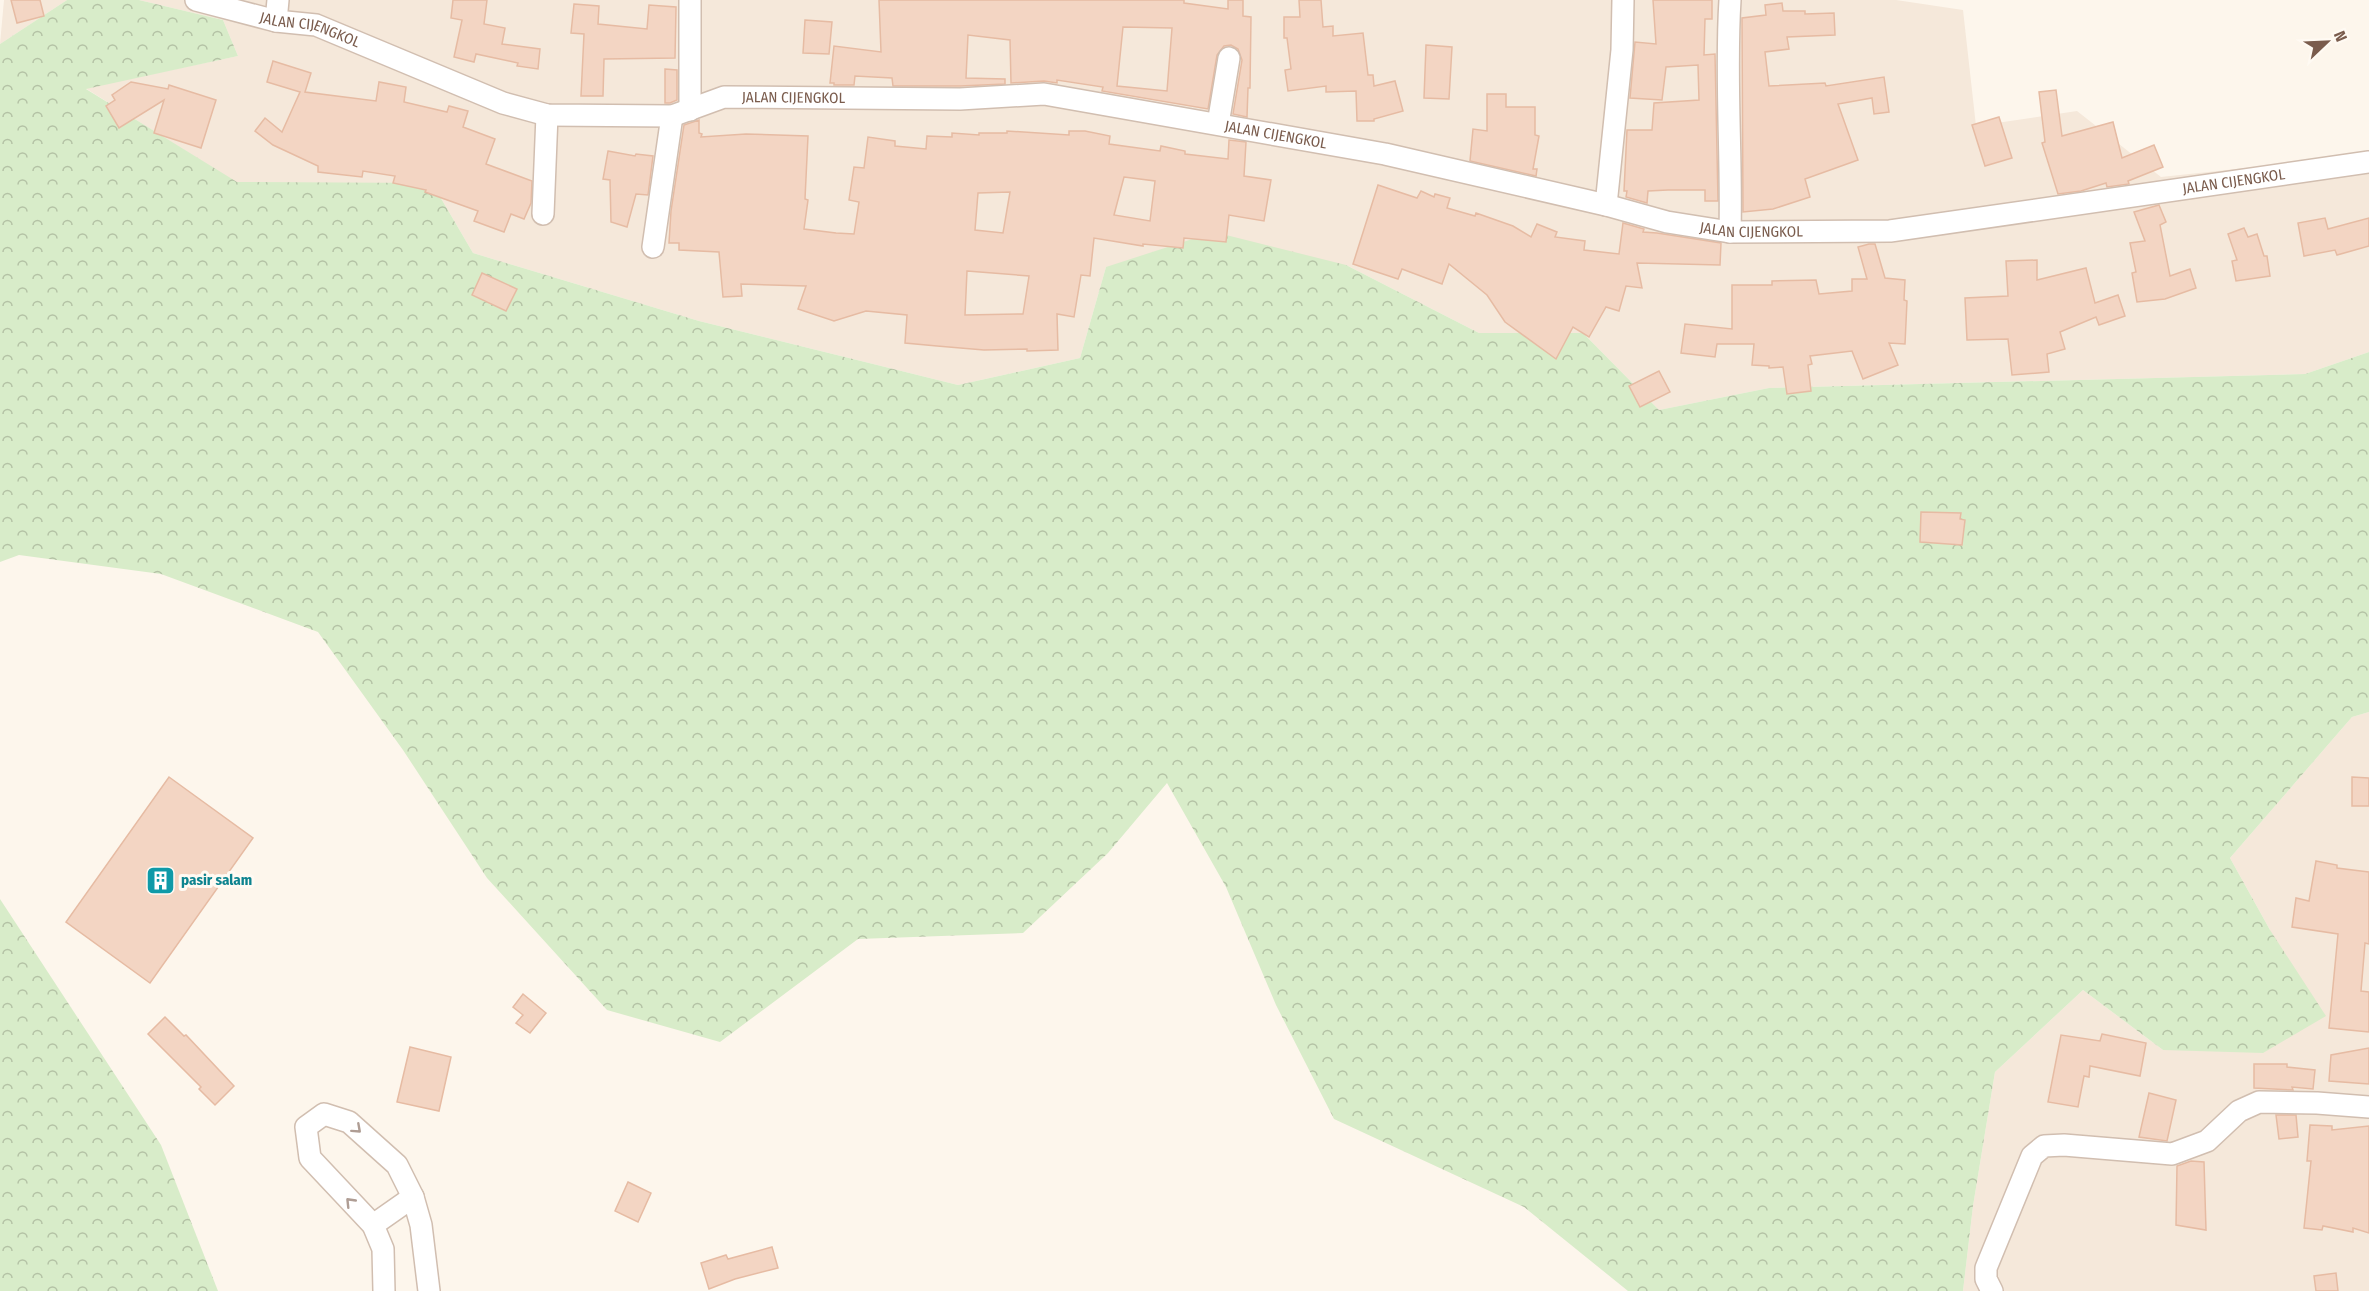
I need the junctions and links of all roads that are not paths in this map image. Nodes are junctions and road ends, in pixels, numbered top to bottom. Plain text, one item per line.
1 (196, 0) edge
2 (278, 0) edge
3 (690, 0) edge
4 (1623, 0) edge
5 (1730, 0) edge
6 (276, 21) junction
7 (1229, 58) dead end
8 (681, 113) junction
9 (547, 115) junction
10 (1218, 124) junction
11 (2369, 162) edge
12 (1606, 205) junction
13 (543, 214) dead end
14 (1730, 232) junction
15 (654, 247) dead end
16 (2369, 1107) edge
17 (413, 1197) junction
18 (373, 1225) junction
19 (384, 1291) edge
20 (429, 1291) edge
21 (1992, 1291) edge

1 - 6 street, JALAN CIJENGKOL
2 - 6 street
3 - 8 street
4 - 12 street
5 - 14 street
6 - 9 street, JALAN CIJENGKOL
7 - 10 street
8 - 9 street, JALAN CIJENGKOL
8 - 10 street, JALAN CIJENGKOL
8 - 15 street
9 - 13 street
10 - 12 street, JALAN CIJENGKOL
11 - 14 street, JALAN CIJENGKOL
12 - 14 street, JALAN CIJENGKOL
16 - 21 street
17 - 18 street
18 -> 17 street
17 - 20 street
18 - 19 street

